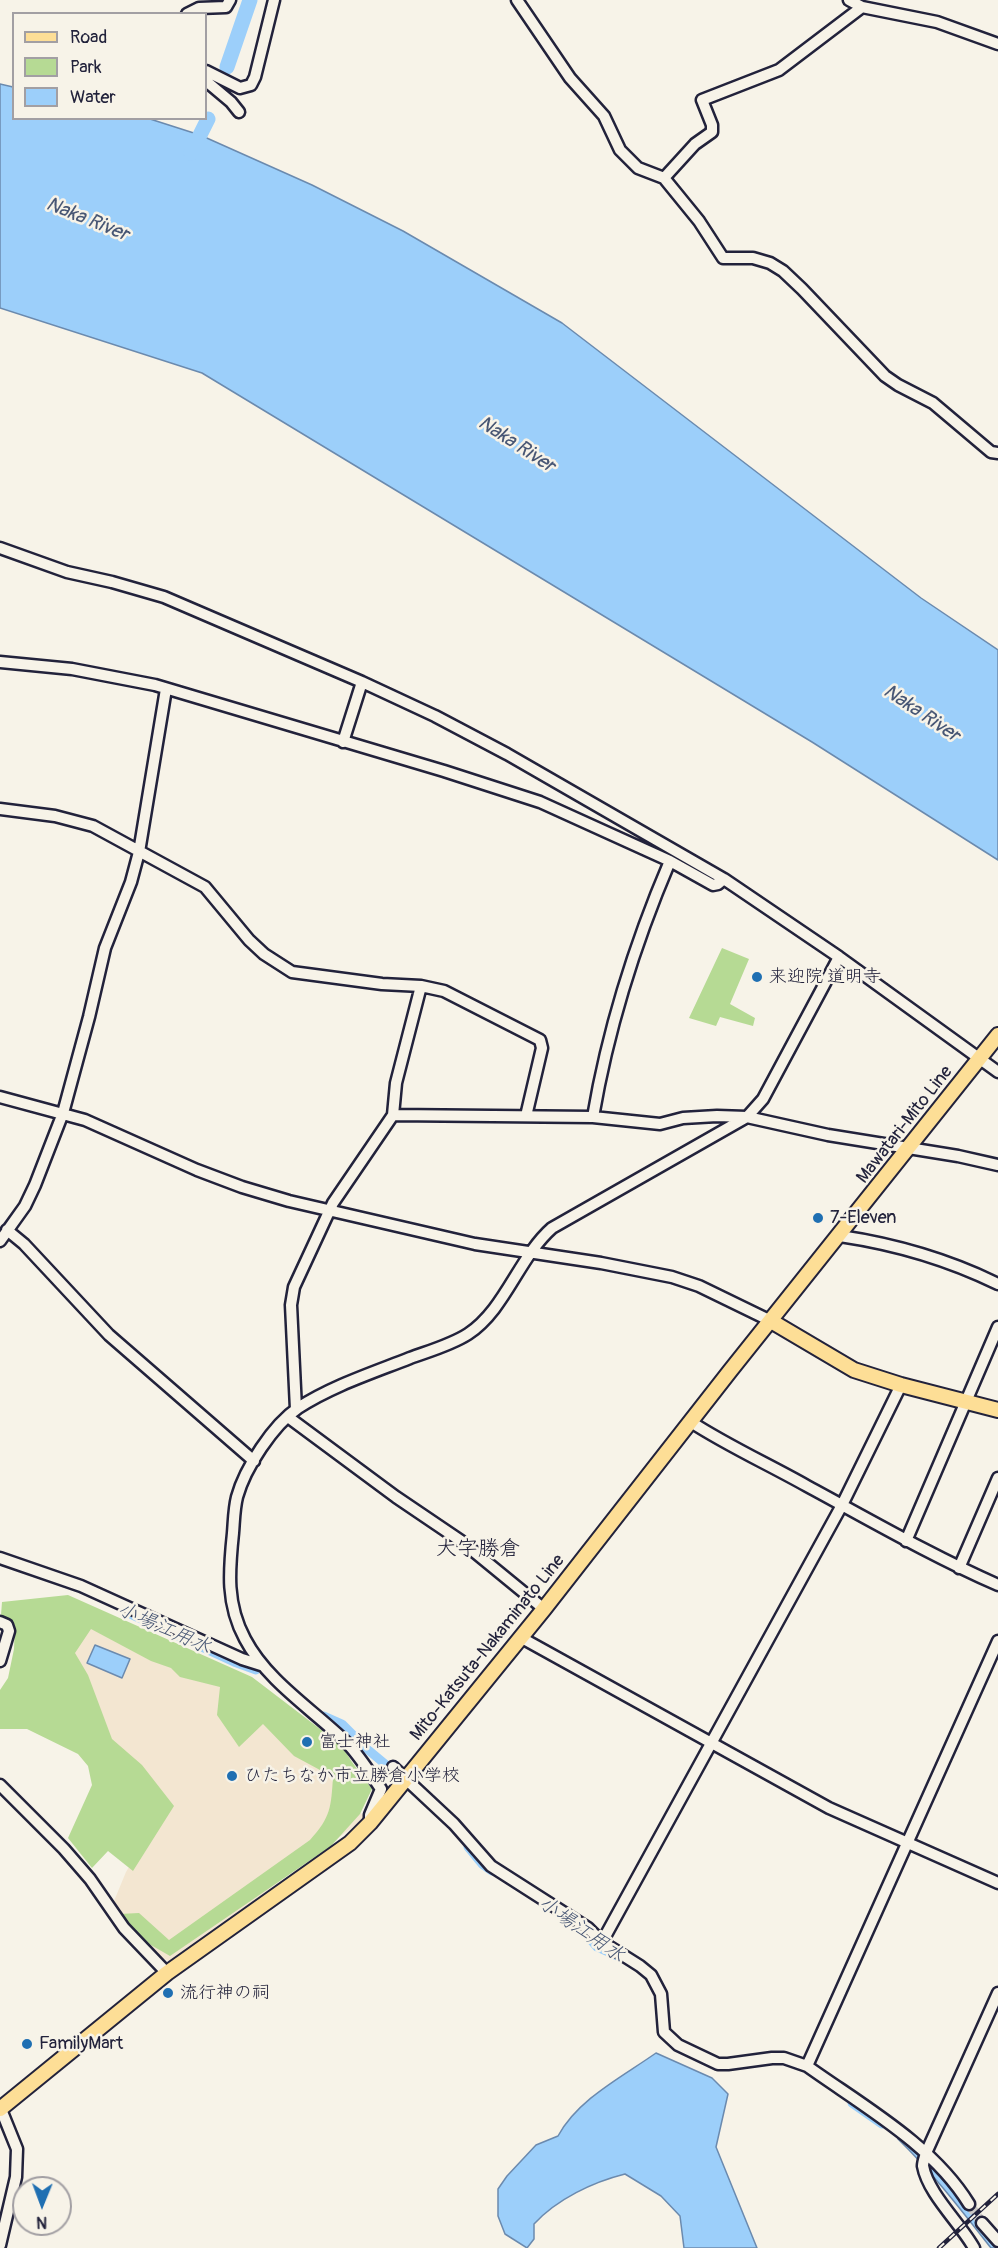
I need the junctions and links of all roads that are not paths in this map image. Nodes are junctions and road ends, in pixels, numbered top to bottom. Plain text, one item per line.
1 (230, 0) edge
2 (274, 0) edge
3 (517, 0) edge
4 (849, 0) edge
5 (862, 7) junction
6 (191, 12) edge
7 (998, 44) edge
8 (207, 72) edge
9 (207, 82) edge
10 (238, 112) dead end
11 (664, 178) junction
12 (998, 453) edge
13 (0, 548) edge
14 (0, 662) edge
15 (362, 682) junction
16 (166, 689) junction
17 (343, 742) junction
18 (0, 809) edge
19 (139, 852) junction
20 (670, 861) junction
21 (724, 879) junction
22 (839, 957) junction
23 (421, 986) junction
24 (998, 1035) edge
25 (981, 1058) junction
26 (998, 1072) edge
27 (0, 1097) edge
28 (63, 1113) junction
29 (393, 1115) junction
30 (526, 1116) junction
31 (594, 1117) junction
32 (747, 1117) junction
33 (909, 1148) junction
34 (998, 1165) edge
35 (329, 1212) junction
36 (8, 1230) junction
37 (840, 1236) junction
38 (0, 1241) edge
39 (530, 1252) junction
40 (998, 1284) edge
41 (771, 1321) junction
42 (998, 1327) edge
43 (901, 1385) junction
44 (967, 1402) junction
45 (998, 1410) edge
46 (292, 1413) junction
47 (691, 1422) junction
48 (254, 1461) junction
49 (998, 1478) edge
50 (842, 1505) junction
51 (906, 1541) junction
52 (0, 1558) edge
53 (959, 1568) junction
54 (998, 1585) edge
55 (544, 1609) junction
56 (0, 1622) edge
57 (520, 1637) junction
58 (998, 1641) edge
59 (0, 1661) edge
60 (261, 1665) junction
61 (711, 1744) junction
62 (393, 1767) dead end
63 (407, 1779) junction
64 (0, 1785) edge
65 (370, 1823) junction
66 (907, 1844) junction
67 (998, 1884) edge
68 (602, 1942) junction
69 (167, 1973) junction
70 (998, 1993) edge
71 (807, 2066) junction
72 (0, 2109) edge
73 (926, 2152) junction
74 (969, 2204) tunnel mouth
75 (982, 2223) tunnel mouth
76 (998, 2241) edge
77 (0, 2244) edge
78 (974, 2248) edge

1 - 6 street
2 - 8 street
3 - 11 street
4 - 5 street
5 - 7 street
5 - 11 street
9 - 10 street
11 - 12 street
13 - 15 street
14 - 16 street
15 - 17 street
15 - 21 street
16 - 17 street
16 - 19 street
17 - 20 street
18 - 19 street
19 - 23 street
19 - 28 street
20 - 21 street
20 - 31 street
21 - 22 street
22 - 25 street
22 - 32 street
23 - 29 street
23 - 30 street
24 - 25 main road, Mawatari-Mito Line
25 - 26 street
25 - 33 main road, Mawatari-Mito Line
27 - 28 street
28 - 35 street
28 - 36 street
29 - 30 street
29 - 35 street
30 - 31 street
31 - 32 street
32 - 33 street
32 - 39 street
33 - 34 street
33 - 37 main road, Mawatari-Mito Line
35 - 39 street
35 - 46 street
36 - 38 street
36 - 48 street
37 - 40 street
37 - 41 main road, Mawatari-Mito Line
39 - 41 street
39 - 46 street
41 - 43 main road
41 - 47 main road, Mito-Katsuta-Nakaminato Line
42 - 44 street
43 - 44 main road
43 - 50 street
44 - 45 main road
44 - 51 street
46 - 48 street
46 - 55 street
47 - 50 street
47 - 55 main road, Mito-Katsuta-Nakaminato Line
48 - 60 street
49 - 53 street
50 - 51 street
50 - 61 street
51 - 53 street
52 - 60 street
53 - 54 street
55 - 57 main road, Mito-Katsuta-Nakaminato Line
56 - 59 street
57 - 61 street
57 - 63 main road, Mito-Katsuta-Nakaminato Line
58 - 66 street
60 - 65 street
61 - 66 street
61 - 68 street
62 - 63 street
63 - 65 main road, Mito-Katsuta-Nakaminato Line
63 - 68 street
64 - 69 street
65 - 69 main road, Mito-Katsuta-Nakaminato Line
66 - 67 street
66 - 71 street
68 - 71 street
69 - 72 main road, Mito-Katsuta-Nakaminato Line
70 - 73 street
71 - 73 street
72 - 77 street
73 - 74 street
73 - 78 street
75 - 76 street

